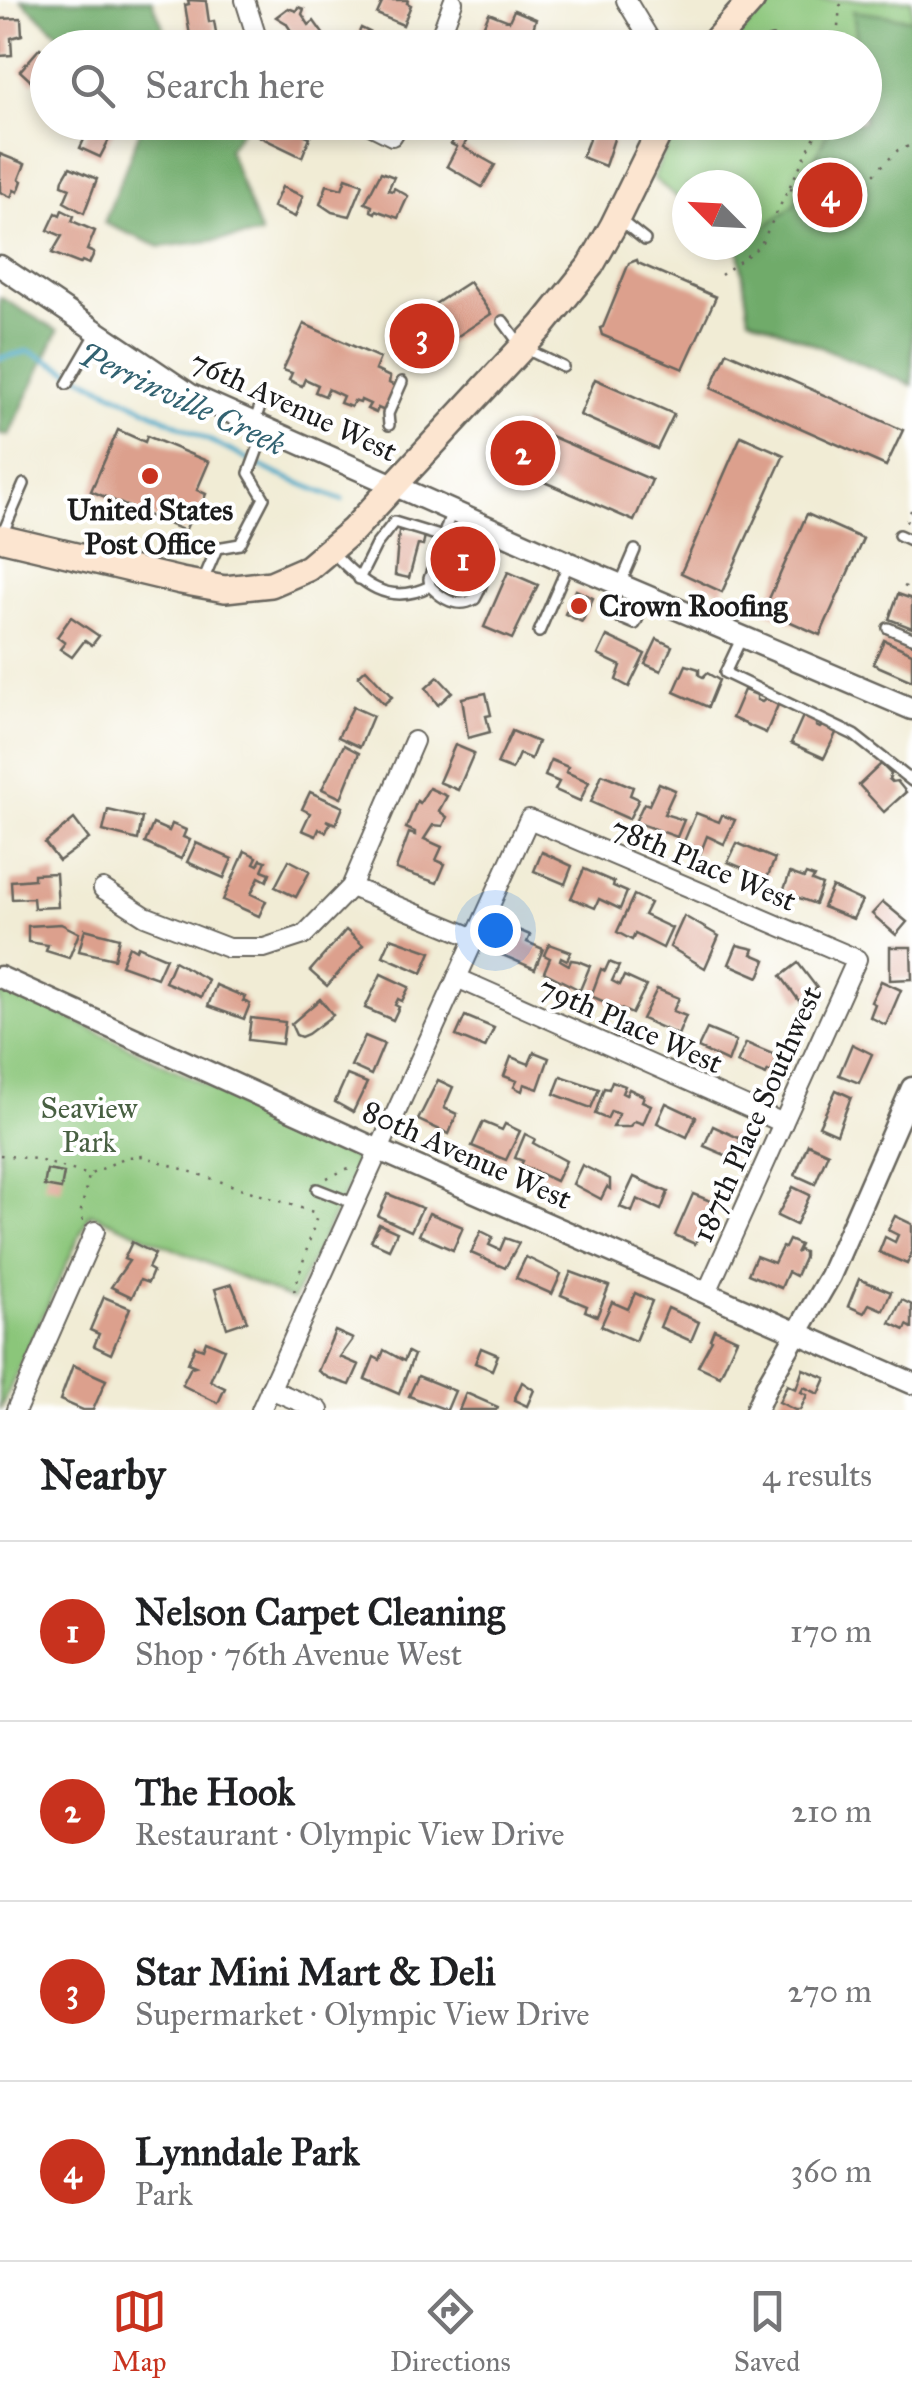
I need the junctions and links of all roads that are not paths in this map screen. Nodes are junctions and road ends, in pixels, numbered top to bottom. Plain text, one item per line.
1 (245, 0) edge
2 (626, 0) edge
3 (752, 0) edge
4 (453, 2) edge
5 (254, 30) edge
6 (443, 30) edge
7 (644, 30) edge
8 (726, 30) edge
9 (655, 140) edge
10 (618, 218) junction
11 (645, 240) dead end
12 (0, 266) edge
13 (503, 321) dead end
14 (96, 334) junction
15 (522, 348) junction
16 (563, 367) dead end
17 (402, 382) dead end
18 (67, 384) dead end
19 (263, 398) dead end
20 (389, 425) dead end
21 (260, 426) junction
22 (24, 484) dead end
23 (394, 486) junction
24 (452, 511) junction
25 (353, 530) junction
26 (500, 532) junction
27 (901, 532) road end
28 (443, 537) junction
29 (1, 538) edge
30 (912, 541) edge
31 (376, 545) junction
32 (635, 550) dead end
33 (331, 551) junction
34 (569, 563) junction
35 (358, 579) junction
36 (621, 584) junction
37 (200, 585) junction
38 (430, 586) junction
39 (648, 596) junction
40 (888, 628) dead end
41 (539, 632) dead end
42 (742, 636) junction
43 (912, 638) edge
44 (912, 709) edge
45 (414, 741) dead end
46 (912, 781) edge
47 (350, 887) junction
48 (103, 889) dead end
49 (475, 938) junction
50 (856, 959) joint
51 (0, 977) edge
52 (456, 978) junction
53 (912, 1088) edge
54 (783, 1123) junction
55 (379, 1150) junction
56 (317, 1189) road end
57 (355, 1204) junction
58 (95, 1231) road end
59 (706, 1292) junction
60 (797, 1333) junction
61 (912, 1383) edge
62 (270, 1389) junction
63 (16, 1410) edge
64 (260, 1410) edge
65 (318, 1410) edge
66 (756, 1410) edge

1 - 5 street
2 - 7 street
3 - 8 main road
4 - 6 street
9 - 10 main road
10 - 11 lane
10 - 15 main road
12 - 14 street, 76th Avenue West
13 - 15 lane
14 - 18 lane
14 - 21 street, 76th Avenue West
15 - 16 lane
15 - 23 main road
17 - 20 lane
19 - 21 lane
21 - 23 street, 76th Avenue West
21 - 37 lane
22 - 29 lane
23 - 24 street, 76th Avenue West
23 - 25 main road
24 - 26 street, 76th Avenue West
24 - 28 lane
25 - 31 lane
25 - 33 main road
26 - 34 street, 76th Avenue West
26 - 38 lane
27 - 30 lane
28 - 31 lane
28 - 38 lane
29 - 37 main road
31 - 35 lane
32 - 36 lane
33 - 35 lane
33 - 37 main road
34 - 36 street, 76th Avenue West
34 - 41 lane
35 - 38 lane
36 - 39 street, 76th Avenue West
36 - 39 lane
39 - 42 street, 76th Avenue West
40 - 43 lane
42 - 44 street, 76th Avenue West
42 - 46 lane
45 - 47 street
47 - 48 street
47 - 49 street
49 - 50 street, 78th Place West
49 - 52 street
50 - 54 street, 187th Place Southwest
51 - 55 street, 80th Avenue West
52 - 54 street, 79th Place West
52 - 55 street
53 - 60 street
54 - 59 street, 187th Place Southwest
55 - 57 street
55 - 59 street, 80th Avenue West
56 - 57 lane
57 - 62 street
58 - 63 street
59 - 60 street, 80th Avenue West
60 - 61 street, 80th Avenue West
60 - 66 street
62 - 64 street
62 - 65 street

